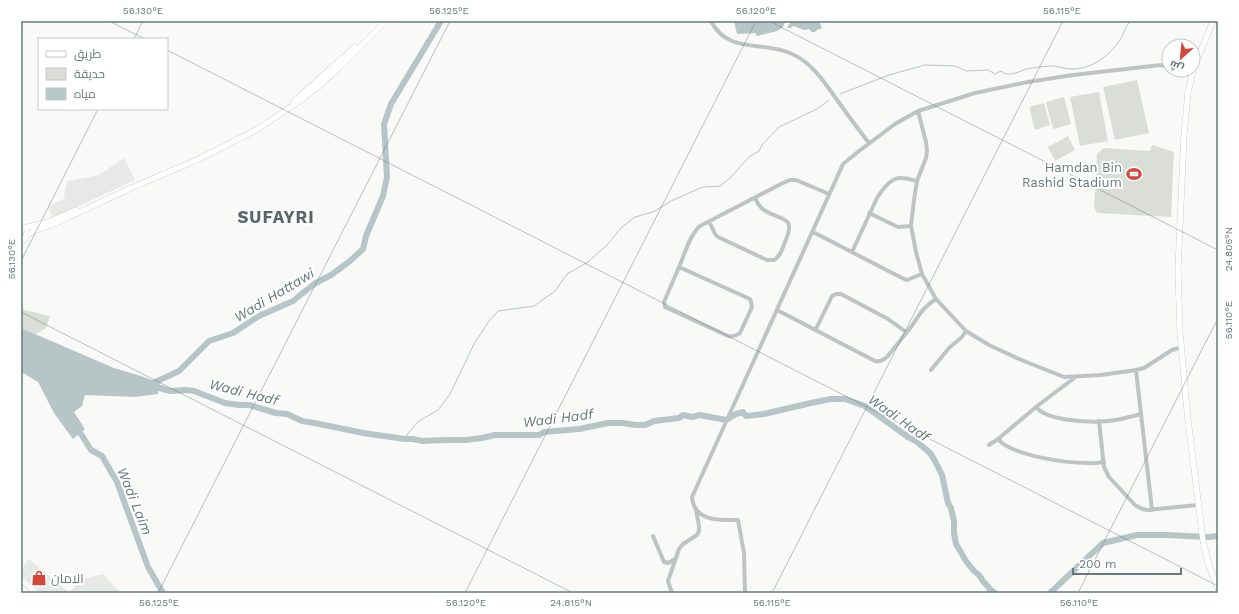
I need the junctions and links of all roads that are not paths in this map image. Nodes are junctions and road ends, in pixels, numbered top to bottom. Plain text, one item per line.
1 (381, 21) edge
2 (386, 21) edge
3 (711, 21) edge
4 (1213, 21) edge
5 (1201, 50) edge
6 (1161, 66) edge
7 (1191, 78) edge
8 (918, 111) junction
9 (869, 143) junction
10 (917, 182) junction
11 (829, 194) junction
12 (755, 198) junction
13 (869, 213) junction
14 (709, 221) junction
15 (22, 226) edge
16 (911, 226) junction
17 (812, 232) junction
18 (27, 235) junction
19 (21, 241) edge
20 (852, 252) junction
21 (679, 267) junction
22 (922, 274) junction
23 (936, 299) junction
24 (777, 310) junction
25 (816, 329) junction
26 (966, 331) junction
27 (906, 332) junction
28 (1182, 347) junction
29 (931, 370) dead end
30 (1136, 370) junction
31 (1059, 375) junction
32 (1078, 376) junction
33 (1062, 386) junction
34 (1036, 407) junction
35 (1141, 414) junction
36 (1100, 421) junction
37 (998, 439) junction
38 (989, 445) dead end
39 (1104, 462) junction
40 (1198, 505) junction
41 (695, 508) junction
42 (1152, 510) junction
43 (653, 536) dead end
44 (676, 559) junction
45 (21, 588) edge
46 (1218, 588) edge
47 (26, 593) edge
48 (672, 593) edge
49 (745, 593) edge

1 - 15 main road
2 - 18 main road
3 - 9 street
4 - 5 main road
6 - 8 street
7 - 28 main road
8 - 9 street
8 - 10 street
9 - 11 street
10 - 13 street
10 - 16 street
11 - 12 street
11 - 17 street
12 - 14 street
12 - 14 street
13 - 16 street
13 - 20 street
14 - 21 street
15 - 18 main road
16 - 22 street
17 - 20 street
17 - 24 street
18 - 19 main road
20 - 22 street
21 - 21 street
22 - 23 street
23 - 26 street
23 - 27 street
24 - 25 street
24 - 41 street
25 - 27 street
25 - 27 street
26 - 29 street
26 - 31 street
28 - 30 street
28 - 40 main road
30 - 32 street
30 - 35 street
31 - 32 street
31 - 33 street
32 - 33 street
33 - 34 street
34 - 36 street
34 - 37 street
35 - 36 street
35 - 42 street
36 - 39 street
37 - 38 street
37 - 39 street
39 - 42 street
40 - 42 street
40 - 46 main road
41 - 44 street
41 - 49 street
43 - 44 street
44 - 48 street
45 - 47 highway

